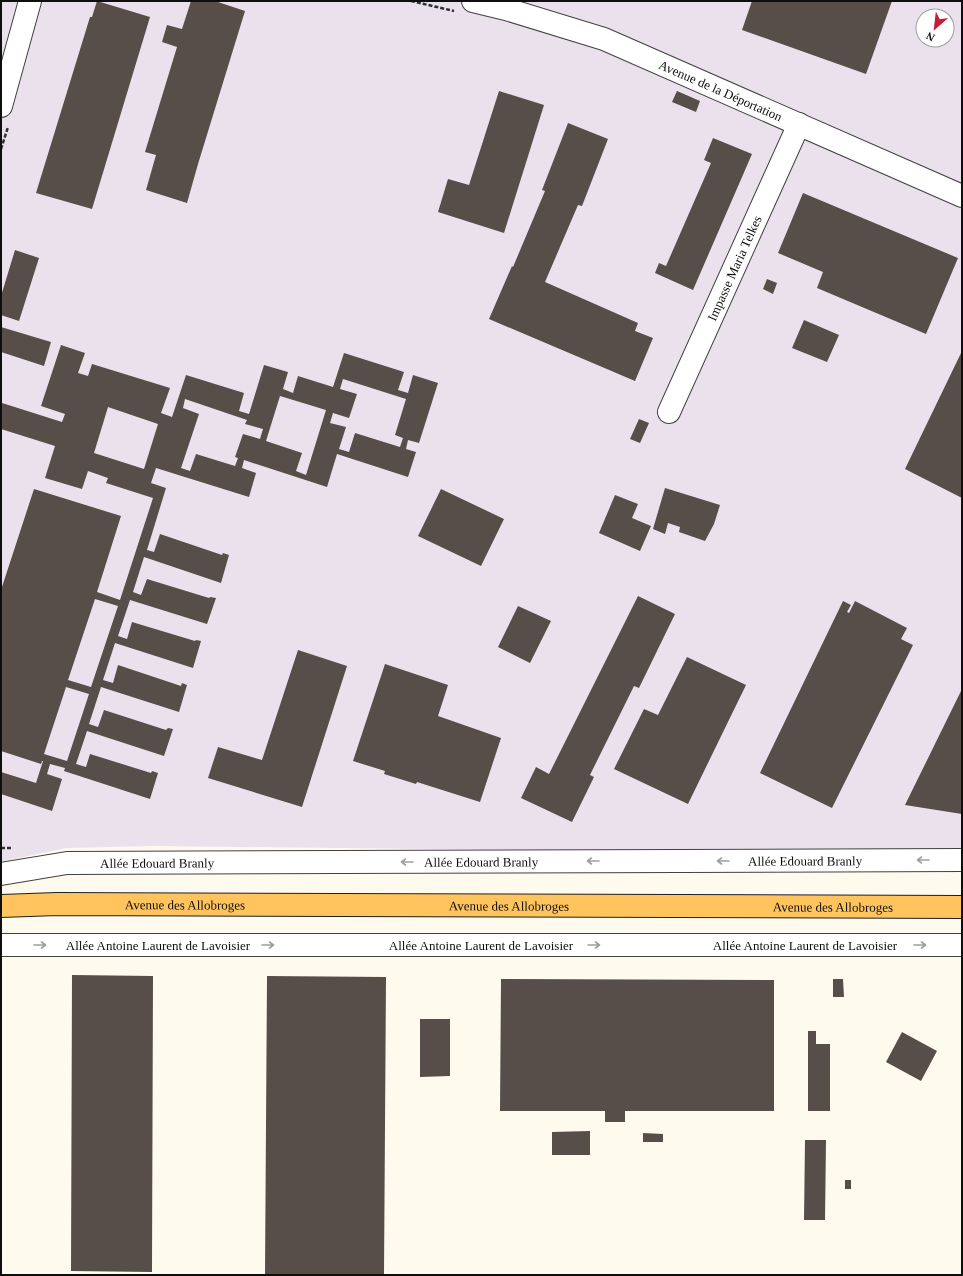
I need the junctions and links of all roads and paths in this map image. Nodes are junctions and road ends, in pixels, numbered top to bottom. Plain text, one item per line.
1 (30, 1) edge
2 (473, 1) edge
3 (1, 106) edge
4 (799, 124) junction
5 (962, 196) edge
6 (669, 412) dead end
7 (962, 860) edge
8 (1, 874) edge
9 (1, 897) edge
10 (56, 904) junction
11 (1, 906) edge
12 (962, 907) edge
13 (1, 945) edge
14 (962, 945) edge

1 - 3 street
2 - 4 street, Avenue de la Déportation
4 - 5 street, Avenue de la Déportation
4 - 6 street, Impasse Maria Telkes
7 -> 8 street, Allée Edouard Branly
9 - 10 main road, Avenue des Allobroges
10 - 11 main road, Avenue des Allobroges
10 - 12 main road, Avenue des Allobroges
13 -> 14 street, Allée Antoine Laurent de Lavoisier

